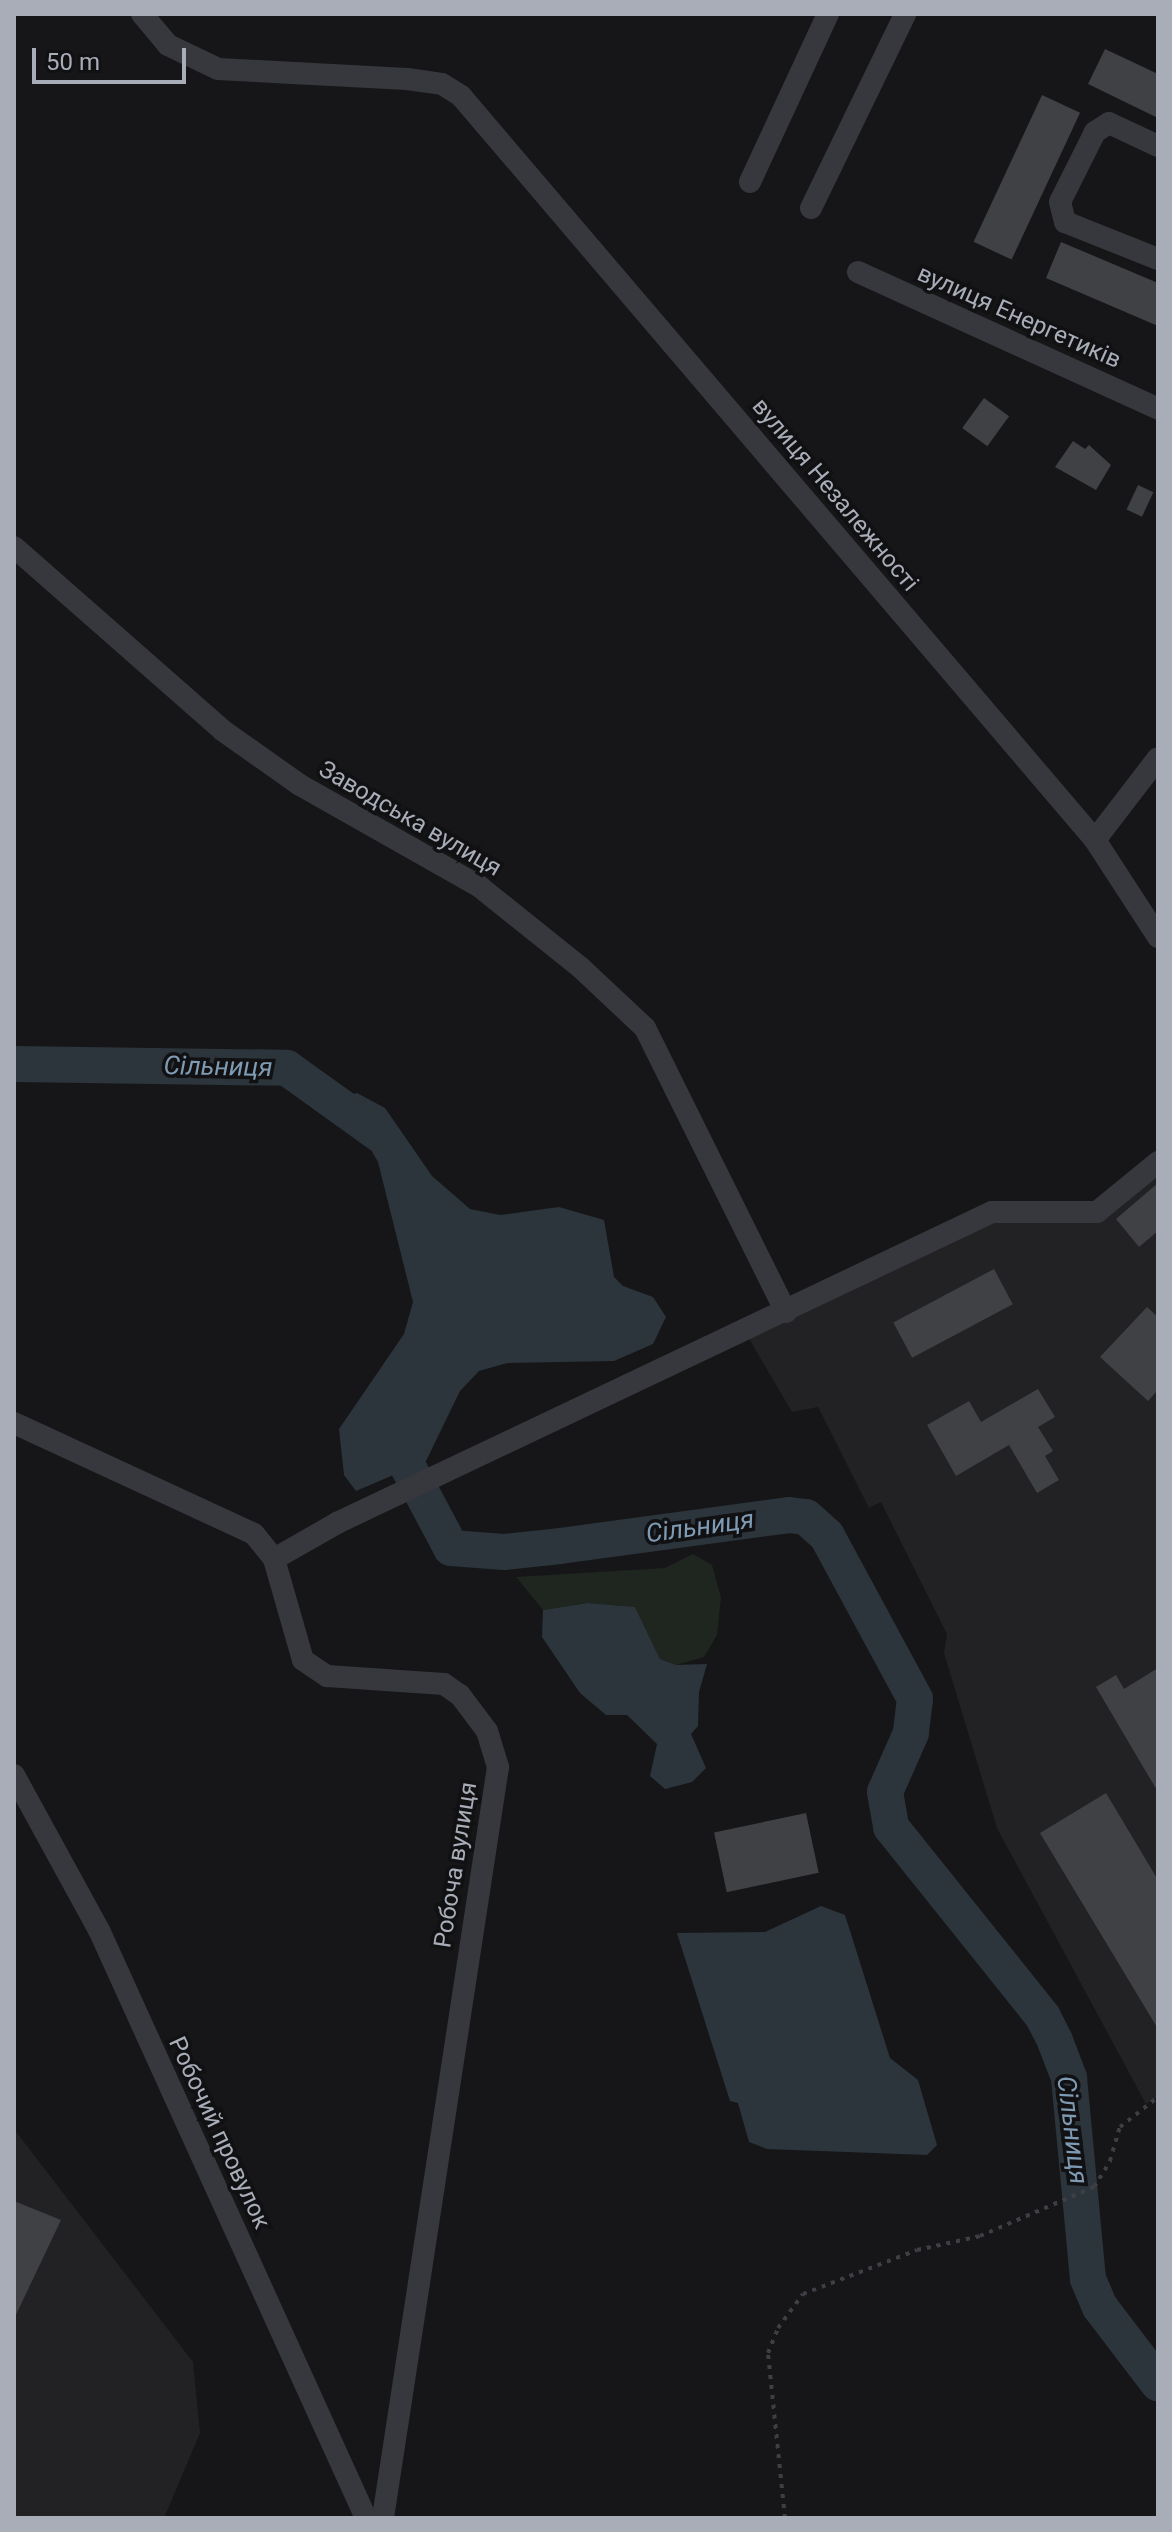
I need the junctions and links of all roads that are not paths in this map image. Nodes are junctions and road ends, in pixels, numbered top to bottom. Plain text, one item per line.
1 (142, 14) edge
2 (828, 14) edge
3 (905, 14) edge
4 (1158, 146) edge
5 (750, 182) dead end
6 (811, 208) dead end
7 (1158, 259) edge
8 (858, 272) dead end
9 (1158, 409) edge
10 (14, 547) edge
11 (1158, 758) edge
12 (1095, 840) junction
13 (1158, 937) edge
14 (1158, 1162) edge
15 (786, 1312) junction
16 (14, 1423) edge
17 (274, 1559) junction
18 (14, 1775) edge
19 (366, 2518) edge
20 (383, 2518) edge

1 - 12 street, вулиця Незалежності
2 - 5 street
3 - 6 street
4 - 7 street
8 - 9 street, вулиця Енергетиків
10 - 15 street, Заводська вулиця
11 - 12 street
12 - 13 street, вулиця Незалежності
14 - 15 street
15 - 17 street
16 - 17 street, Робоча вулиця
17 - 20 street, Робоча вулиця
18 - 19 street, Робочий провулок

